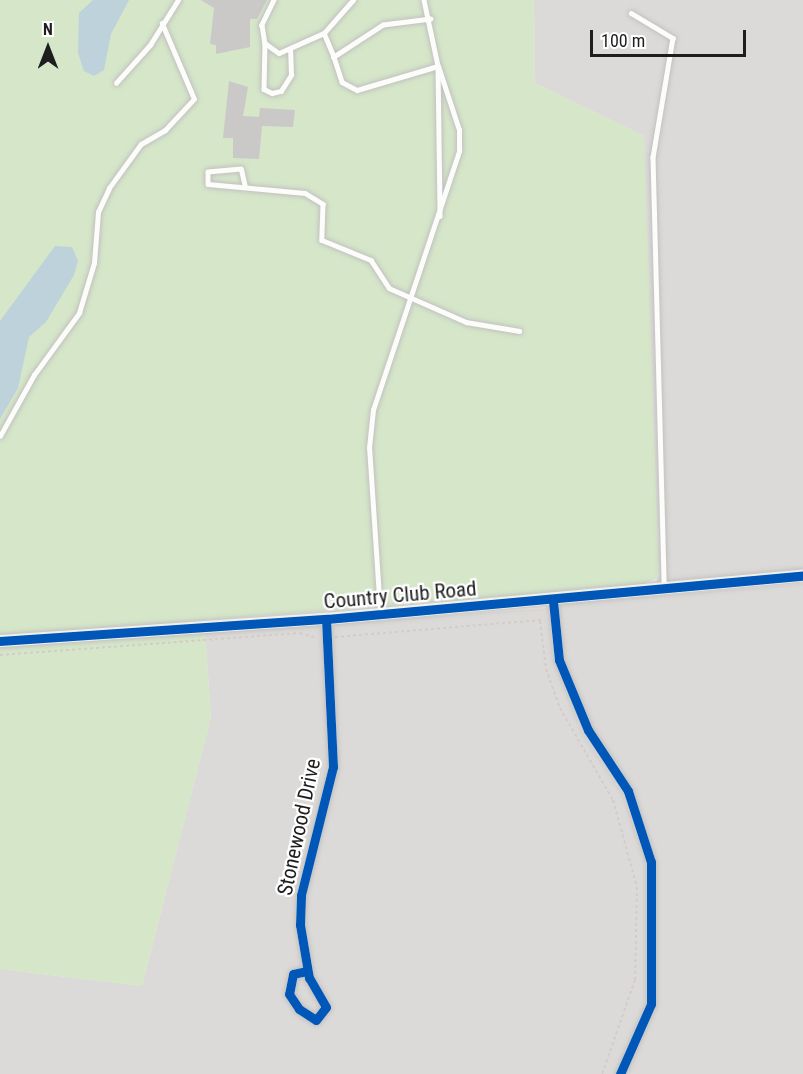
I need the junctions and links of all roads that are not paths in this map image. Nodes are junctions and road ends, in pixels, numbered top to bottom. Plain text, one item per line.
1 (178, 0) edge
2 (274, 0) edge
3 (353, 0) edge
4 (424, 0) edge
5 (631, 13) dead end
6 (431, 19) junction
7 (162, 24) junction
8 (324, 33) junction
9 (265, 43) junction
10 (290, 51) junction
11 (334, 57) junction
12 (438, 66) junction
13 (116, 83) dead end
14 (245, 187) junction
15 (440, 219) junction
16 (410, 301) junction
17 (519, 331) dead end
18 (0, 436) edge
19 (803, 576) edge
20 (663, 591) junction
21 (553, 601) junction
22 (380, 613) junction
23 (326, 619) junction
24 (0, 641) edge
25 (307, 970) junction
26 (620, 1074) edge

1 - 7 lane
2 - 9 lane
3 - 8 lane
4 - 6 lane
5 - 20 lane
6 - 11 lane
6 - 12 lane
7 - 13 lane
7 - 18 lane
8 - 10 lane
8 - 11 lane
9 - 10 lane
9 - 10 lane
11 - 12 lane
12 - 15 lane
12 - 15 lane
14 - 14 lane
14 - 16 lane
15 - 16 lane
16 - 17 lane
16 - 22 lane
19 - 20 street, Country Club Road
20 - 21 street, Country Club Road
21 - 22 street, Country Club Road
21 - 26 street
22 - 23 street, Country Club Road
23 - 24 street, Country Club Road
23 - 25 street, Stonewood Drive
25 - 25 street, Stonewood Drive

